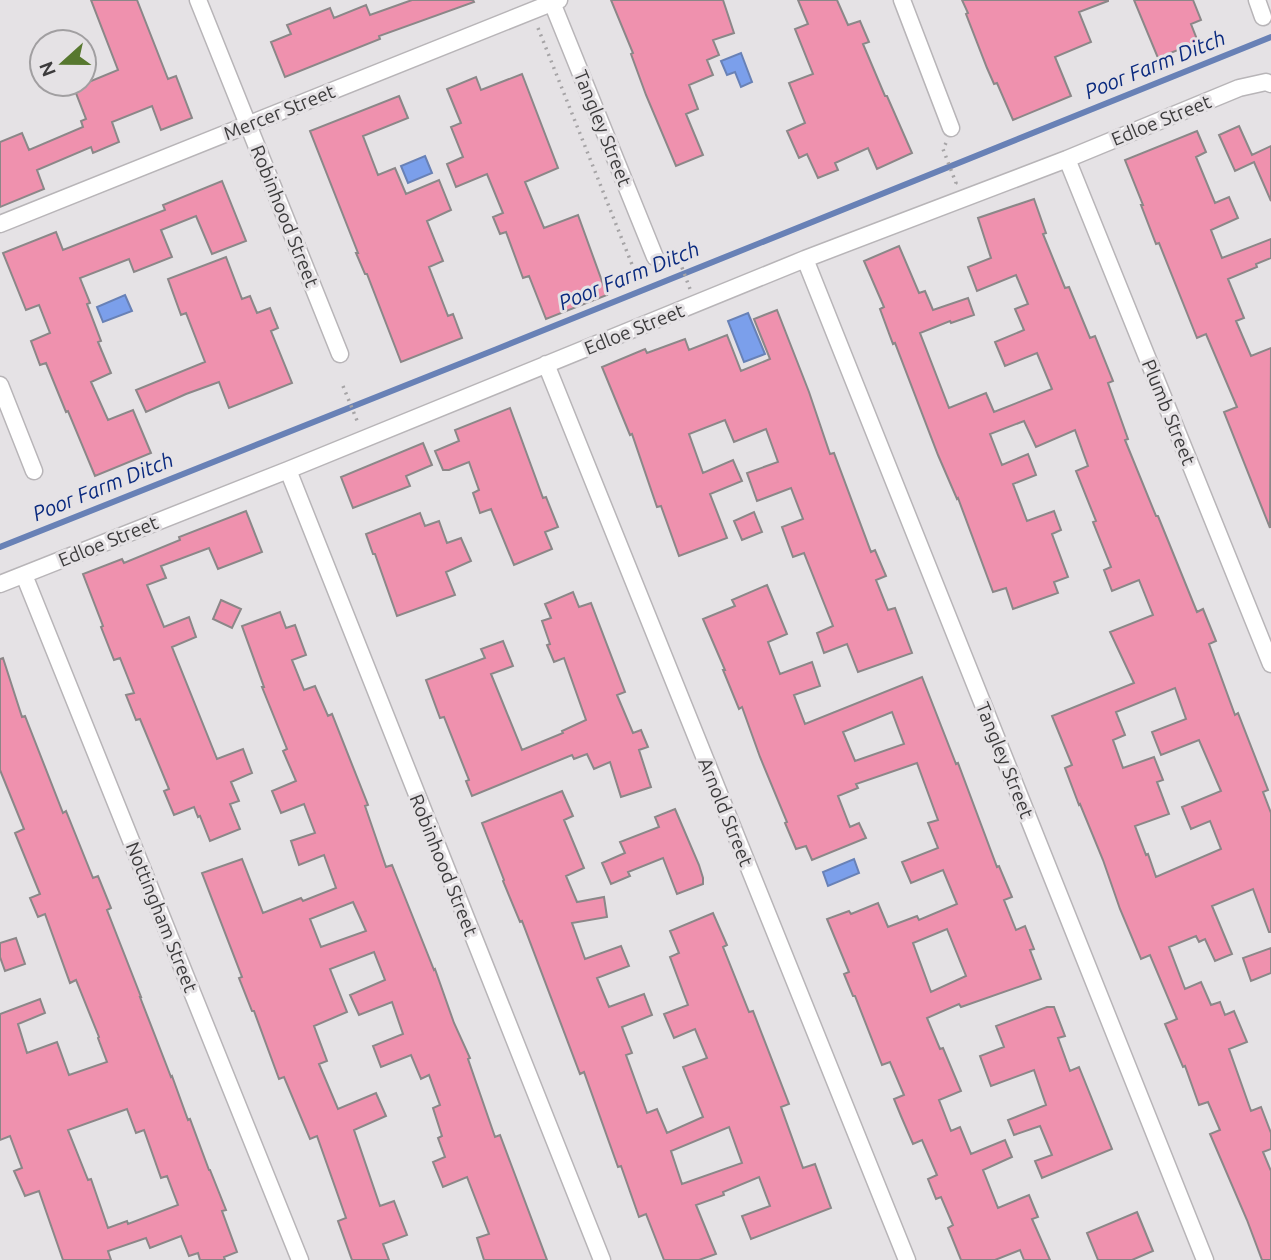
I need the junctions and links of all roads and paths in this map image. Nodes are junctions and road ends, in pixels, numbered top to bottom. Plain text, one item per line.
1 (198, 0) edge
2 (902, 0) edge
3 (1257, 0) edge
4 (554, 1) edge
5 (531, 11) junction
6 (1264, 17) dead end
7 (1271, 84) edge
8 (248, 125) junction
9 (951, 128) dead end
10 (946, 156) dead end
11 (1067, 159) junction
12 (954, 178) dead end
13 (0, 224) edge
14 (805, 259) junction
15 (656, 261) junction
16 (688, 283) dead end
17 (340, 354) dead end
18 (545, 364) junction
19 (0, 385) edge
20 (344, 386) dead end
21 (356, 418) dead end
22 (288, 470) junction
23 (34, 471) dead end
24 (24, 575) junction
25 (0, 584) edge
26 (1271, 664) edge
27 (300, 1260) edge
28 (601, 1260) edge
29 (907, 1260) edge
30 (1205, 1260) edge

1 - 8 street, Robinhood Street
2 - 9 street
3 - 6 street
4 - 5 street, Mercer Street
4 - 15 street, Tangley Street
5 - 8 street, Mercer Street
5 - 15 path
7 - 11 street, Edloe Street
8 - 13 street, Mercer Street
8 - 17 street, Robinhood Street
10 - 12 path
11 - 14 street, Edloe Street
11 - 26 street, Plumb Street
14 - 18 street, Edloe Street
14 - 30 street, Tangley Street
15 - 16 path
18 - 22 street, Edloe Street
18 - 29 street, Arnold Street
19 - 23 street
20 - 21 path
22 - 24 street, Edloe Street
22 - 28 street, Robinhood Street
24 - 25 street, Edloe Street
24 - 27 street, Nottingham Street

